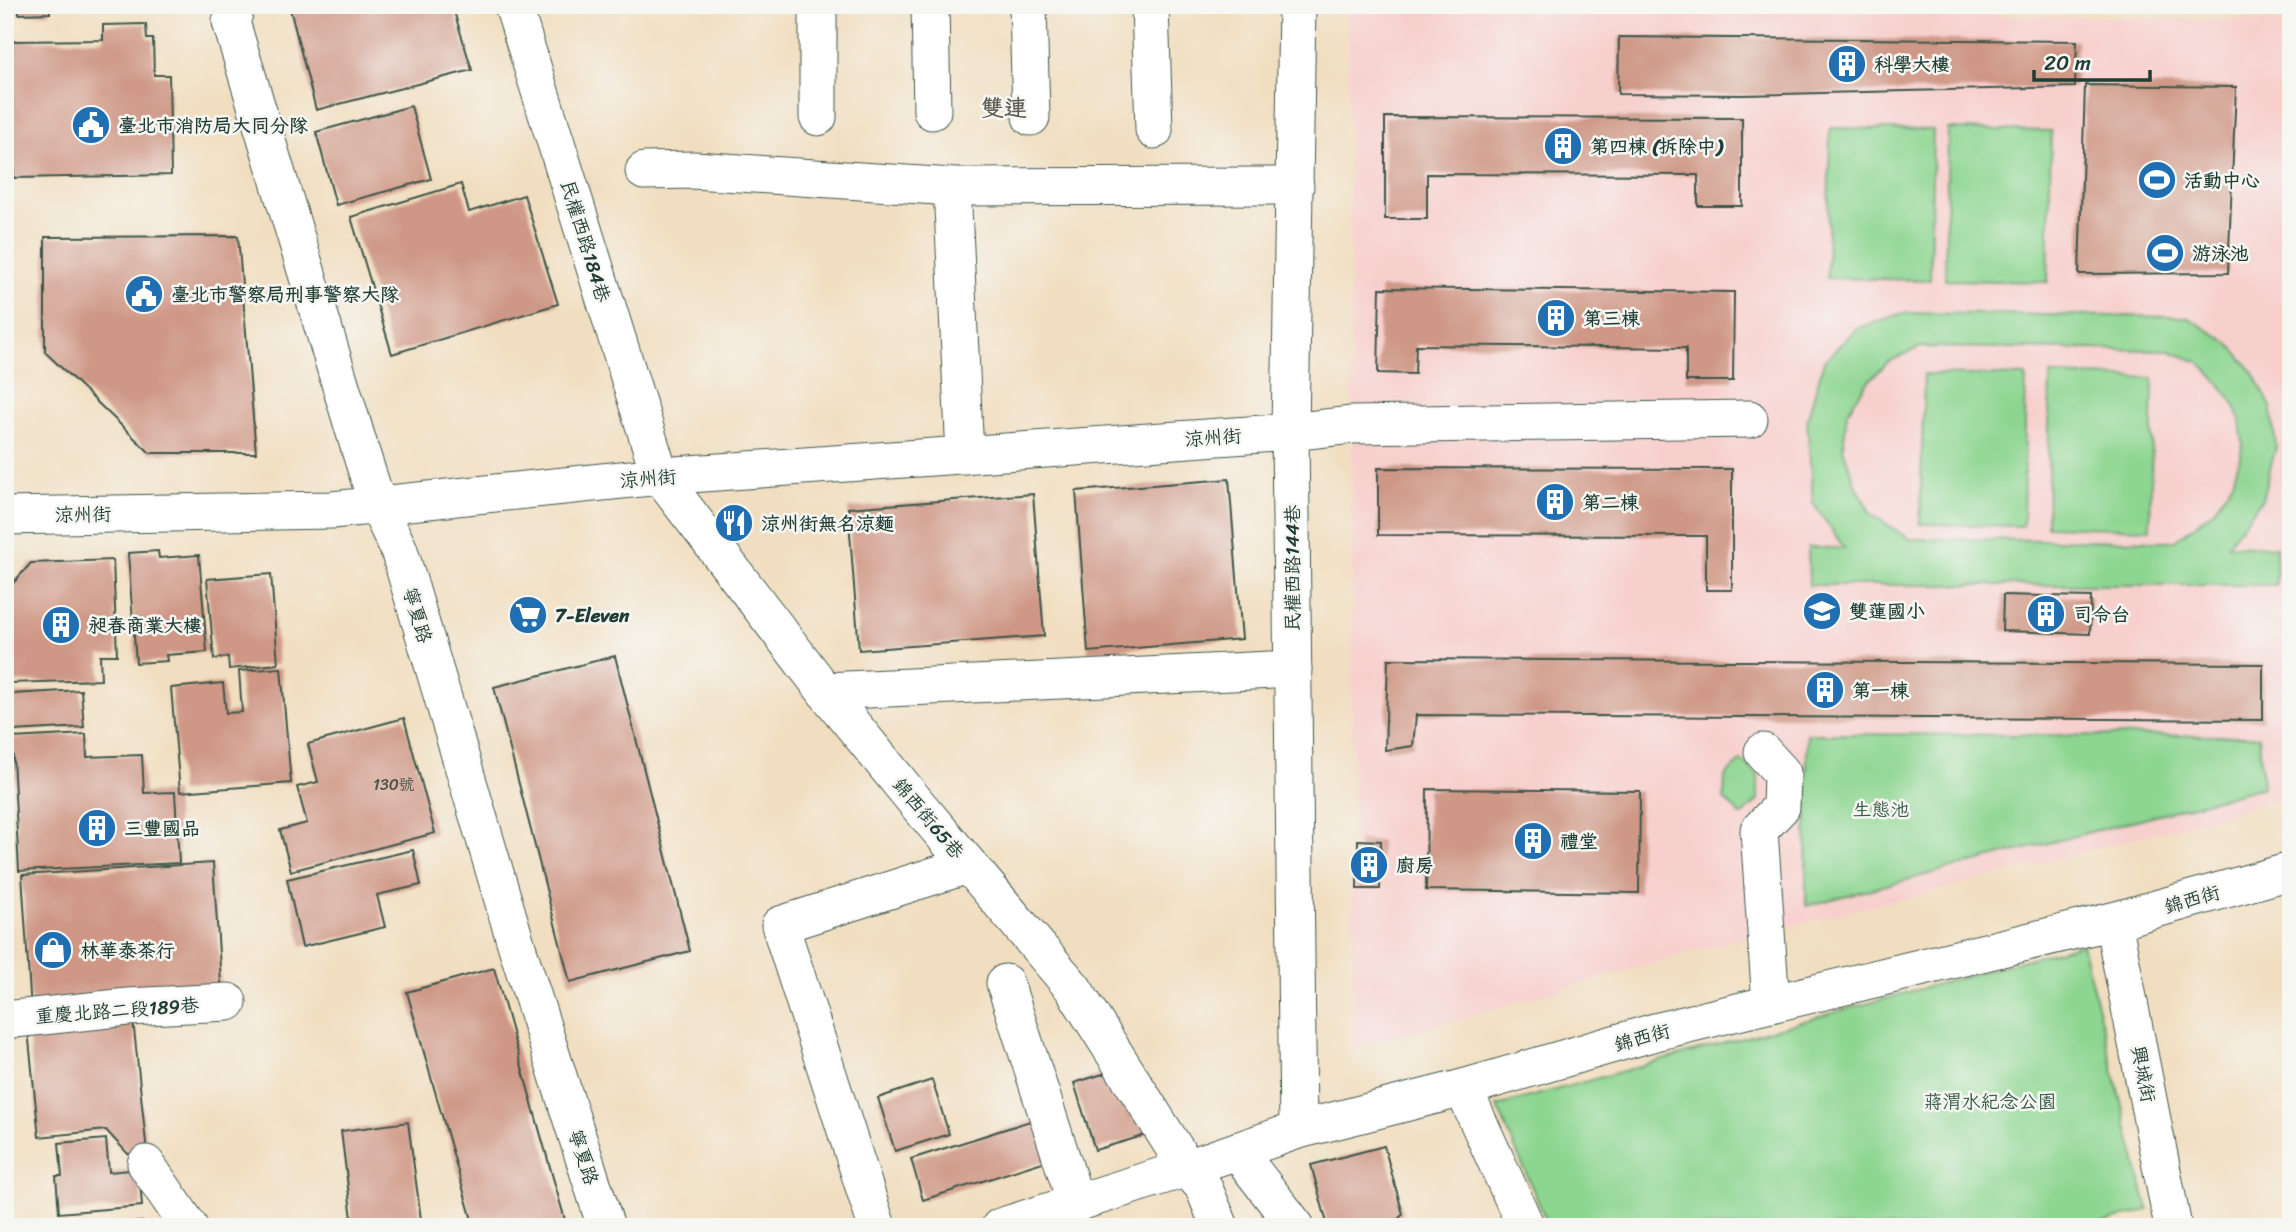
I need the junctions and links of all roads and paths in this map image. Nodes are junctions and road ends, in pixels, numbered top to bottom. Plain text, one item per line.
1 (237, 5) edge
2 (513, 5) edge
3 (818, 5) edge
4 (930, 5) edge
5 (1028, 5) edge
6 (1150, 5) edge
7 (1297, 5) edge
8 (932, 111) dead end
9 (818, 117) dead end
10 (1031, 117) dead end
11 (1154, 130) dead end
12 (644, 171) dead end
13 (1296, 186) junction
14 (953, 187) junction
15 (1749, 419) dead end
16 (1290, 432) junction
17 (965, 455) junction
18 (660, 476) junction
19 (378, 506) junction
20 (5, 516) edge
21 (1293, 669) junction
22 (825, 691) junction
23 (1763, 752) dead end
24 (968, 865) junction
25 (2291, 871) edge
26 (2113, 921) junction
27 (1005, 983) dead end
28 (228, 1002) dead end
29 (1771, 1004) junction
30 (5, 1020) edge
31 (1463, 1088) junction
32 (1298, 1130) junction
33 (1237, 1151) junction
34 (146, 1164) dead end
35 (1187, 1168) junction
36 (1076, 1203) junction
37 (2170, 1226) edge
38 (189, 1227) edge
39 (606, 1227) edge
40 (877, 1227) edge
41 (1000, 1227) edge
42 (1220, 1227) edge
43 (1296, 1227) edge
44 (1526, 1227) edge

1 - 19 street, 寧夏路
2 - 18 street, 民權西路184巷
3 - 9 street
4 - 8 street
5 - 10 street
6 - 11 street
7 - 13 street, 民權西路144巷
12 - 14 street
13 - 14 street
13 - 16 street, 民權西路144巷
14 - 17 street
15 - 16 street, 涼州街
16 - 17 street, 涼州街
16 - 21 street, 民權西路144巷
17 - 18 street, 涼州街
18 - 19 street, 涼州街
18 - 22 street, 錦西街65巷
19 - 20 street, 涼州街
19 - 39 street, 寧夏路
21 - 22 street
21 - 32 street, 民權西路144巷
22 - 24 street, 錦西街65巷
23 - 29 street
24 - 35 street, 錦西街65巷
24 - 40 street
25 - 26 street, 錦西街
26 - 29 street, 錦西街
26 - 37 street, 興城街
27 - 36 street
28 - 30 street, 重慶北路二段189巷
29 - 31 street, 錦西街
31 - 32 street, 錦西街
31 - 44 street
32 - 33 street, 錦西街
33 - 35 street, 錦西街
33 - 43 street
34 - 38 street
35 - 36 street, 錦西街
35 - 42 street, 錦西街65巷
36 - 41 street, 錦西街

